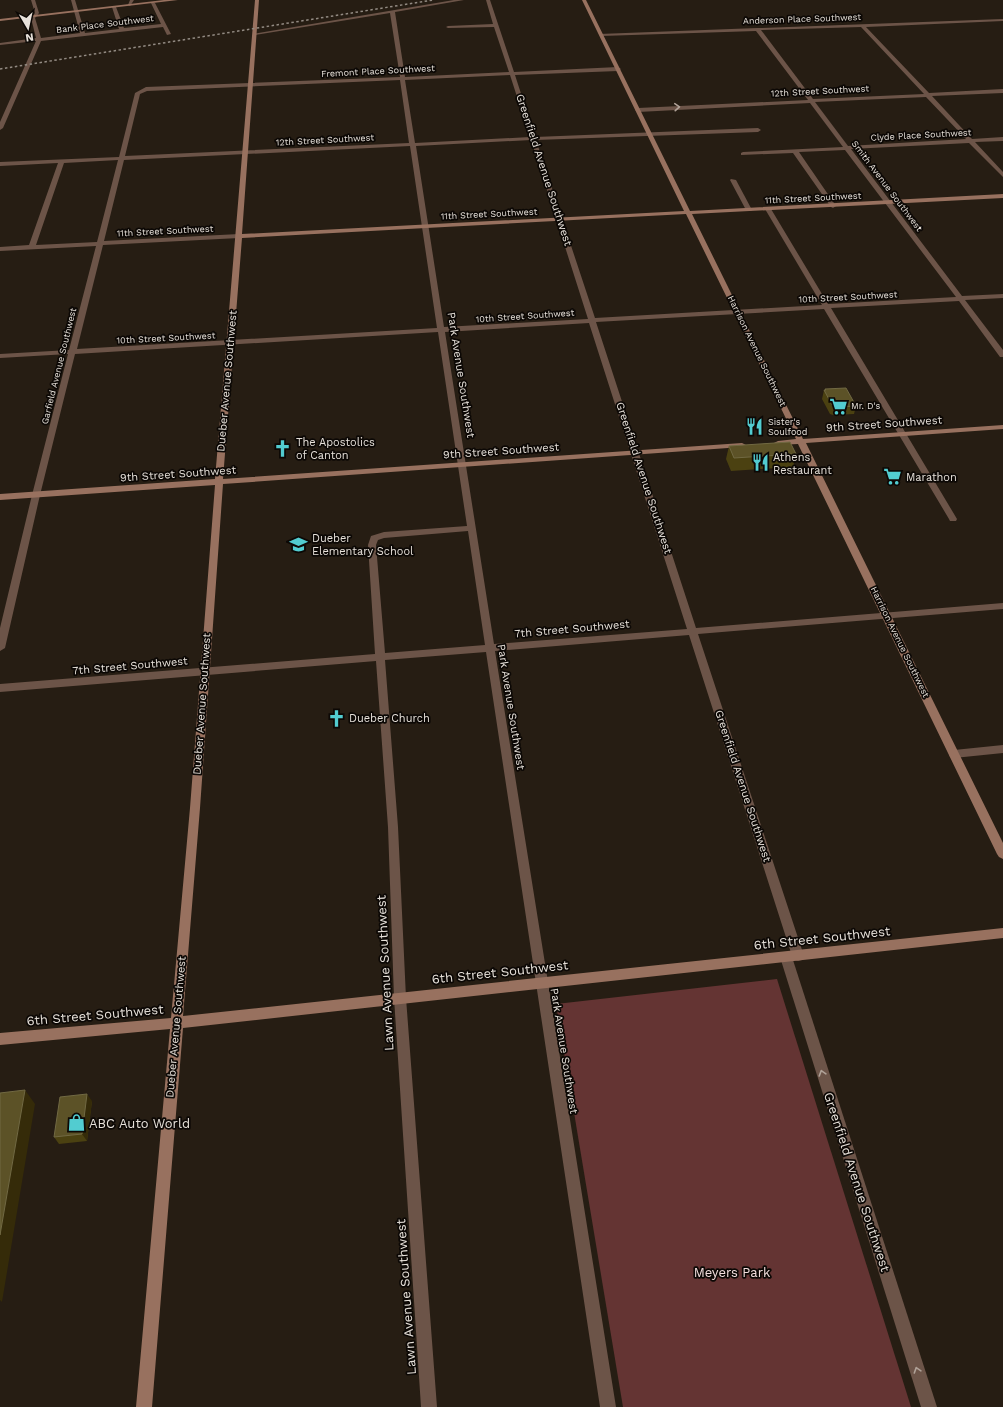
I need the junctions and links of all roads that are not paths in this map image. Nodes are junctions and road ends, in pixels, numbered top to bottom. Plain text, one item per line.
1 (33, 0) edge
2 (73, 0) edge
3 (176, 0) edge
4 (257, 0) edge
5 (462, 0) edge
6 (488, 0) edge
7 (584, 0) edge
8 (131, 3) edge
9 (153, 3) junction
10 (114, 7) junction
11 (76, 11) junction
12 (392, 11) junction
13 (35, 16) junction
14 (0, 20) edge
15 (995, 20) junction
16 (1003, 20) edge
17 (164, 25) junction
18 (496, 25) junction
19 (862, 25) junction
20 (448, 27) dead end
21 (1003, 27) edge
22 (757, 29) junction
23 (122, 30) junction
24 (83, 34) junction
25 (169, 34) dead end
26 (255, 34) junction
27 (601, 35) junction
28 (39, 40) junction
29 (0, 44) edge
30 (618, 69) junction
31 (512, 73) junction
32 (403, 78) junction
33 (251, 85) junction
34 (139, 91) joint
35 (1003, 92) edge
36 (929, 95) junction
37 (811, 100) junction
38 (638, 110) junction
39 (0, 128) edge
40 (758, 130) dead end
41 (650, 134) junction
42 (534, 139) junction
43 (1003, 139) edge
44 (971, 141) junction
45 (413, 145) junction
46 (847, 148) junction
47 (795, 150) junction
48 (246, 153) junction
49 (743, 154) dead end
50 (122, 159) junction
51 (61, 162) junction
52 (0, 164) edge
53 (1003, 175) edge
54 (733, 180) dead end
55 (1003, 196) edge
56 (888, 203) junction
57 (834, 206) junction
58 (768, 209) junction
59 (749, 210) junction
60 (688, 213) junction
61 (560, 219) junction
62 (426, 226) junction
63 (239, 236) junction
64 (100, 244) junction
65 (32, 247) junction
66 (0, 249) edge
67 (1003, 296) edge
68 (961, 299) junction
69 (826, 307) junction
70 (737, 312) junction
71 (594, 321) junction
72 (442, 330) junction
73 (230, 343) junction
74 (74, 352) junction
75 (1003, 355) edge
76 (0, 356) edge
77 (1003, 427) edge
78 (903, 434) junction
79 (801, 441) junction
80 (770, 443) edge
81 (747, 445) edge
82 (636, 453) junction
83 (462, 465) junction
84 (219, 482) junction
85 (36, 495) junction
86 (0, 497) edge
87 (953, 519) dead end
88 (472, 528) junction
89 (1003, 606) edge
90 (887, 615) junction
91 (693, 631) junction
92 (0, 648) edge
93 (490, 648) junction
94 (381, 657) junction
95 (205, 672) junction
96 (0, 688) edge
97 (1003, 749) edge
98 (954, 754) junction
99 (1003, 854) edge
100 (1003, 933) edge
101 (792, 956) junction
102 (541, 982) junction
103 (400, 998) junction
104 (177, 1023) junction
105 (0, 1039) edge
106 (144, 1407) edge
107 (429, 1407) edge
108 (608, 1407) edge
109 (929, 1407) edge

1 - 13 street
2 - 11 street
3 - 9 street
4 - 26 street, Dueber Avenue Southwest
5 - 12 street
6 - 18 street, Greenfield Avenue Southwest
7 - 27 street, Harrison Avenue Southwest
8 - 9 street
8 - 10 street
9 - 17 street
10 - 11 street
10 - 23 street
11 - 13 street
11 - 24 street
12 - 26 street
12 - 32 street, Park Avenue Southwest
13 - 14 street
13 - 28 street
15 - 16 street, Anderson Place Southwest
15 - 19 street, Anderson Place Southwest
15 - 21 street
17 - 23 street, Bank Place Southwest
17 - 25 street
18 - 20 street
18 - 31 street, Greenfield Avenue Southwest
19 - 22 street, Anderson Place Southwest
19 - 36 street
22 - 27 street, Anderson Place Southwest
22 - 37 street, Smith Avenue Southwest
23 - 24 street, Bank Place Southwest
24 - 28 street, Bank Place Southwest
26 - 33 street, Dueber Avenue Southwest
27 - 30 street, Harrison Avenue Southwest
28 - 29 street, Bank Place Southwest
28 - 39 street
30 - 31 street, Fremont Place Southwest
30 - 38 street, Harrison Avenue Southwest
31 - 32 street, Fremont Place Southwest
31 - 42 street, Greenfield Avenue Southwest
32 - 33 street, Fremont Place Southwest
32 - 45 street, Park Avenue Southwest
33 - 34 street, Fremont Place Southwest
33 - 48 street, Dueber Avenue Southwest
34 - 50 street, Garfield Avenue Southwest
35 - 36 street, 12th Street Southwest
36 - 37 street, 12th Street Southwest
36 - 44 street
38 -> 37 street, 12th Street Southwest
37 - 46 street, Smith Avenue Southwest
38 - 41 street, Harrison Avenue Southwest
40 - 41 street, 12th Street Southwest
41 - 42 street, 12th Street Southwest
41 - 60 street, Harrison Avenue Southwest
42 - 45 street, 12th Street Southwest
42 - 61 street, Greenfield Avenue Southwest
43 - 44 street, Clyde Place Southwest
44 - 46 street, Clyde Place Southwest
44 - 53 street
45 - 48 street, 12th Street Southwest
45 - 62 street, Park Avenue Southwest
46 - 47 street, Clyde Place Southwest
46 - 56 street, Smith Avenue Southwest
47 - 49 street, Clyde Place Southwest
47 - 57 street
48 - 50 street, 12th Street Southwest
48 - 63 street, Dueber Avenue Southwest
50 - 51 street, 12th Street Southwest
50 - 64 street, Garfield Avenue Southwest
51 - 52 street, 12th Street Southwest
51 - 65 street
54 - 59 street
55 - 56 street, 11th Street Southwest
56 - 57 street, 11th Street Southwest
56 - 68 street, Smith Avenue Southwest
57 - 58 street, 11th Street Southwest
58 - 59 street, 11th Street Southwest
58 - 69 street
59 - 60 street, 11th Street Southwest
60 - 61 street, 11th Street Southwest
60 - 70 street, Harrison Avenue Southwest
61 - 62 street, 11th Street Southwest
61 - 71 street, Greenfield Avenue Southwest
62 - 63 street, 11th Street Southwest
62 - 72 street, Park Avenue Southwest
63 - 64 street, 11th Street Southwest
63 - 73 street, Dueber Avenue Southwest
64 - 65 street, 11th Street Southwest
64 - 74 street, Garfield Avenue Southwest
65 - 66 street, 11th Street Southwest
67 - 68 street, 10th Street Southwest
68 - 69 street, 10th Street Southwest
68 - 75 street, Smith Avenue Southwest
69 - 70 street, 10th Street Southwest
69 - 78 street
70 - 71 street, 10th Street Southwest
70 - 79 street, Harrison Avenue Southwest
71 - 72 street, 10th Street Southwest
71 - 82 street, Greenfield Avenue Southwest
72 - 73 street, 10th Street Southwest
72 - 83 street, Park Avenue Southwest
73 - 74 street, 10th Street Southwest
73 - 84 street, Dueber Avenue Southwest
74 - 76 street, 10th Street Southwest
74 - 85 street, Garfield Avenue Southwest
77 - 78 street, 9th Street Southwest
78 - 79 street, 9th Street Southwest
78 - 87 street
79 - 80 street, 9th Street Southwest
79 - 90 street, Harrison Avenue Southwest
81 - 82 street, 9th Street Southwest
82 - 83 street, 9th Street Southwest
82 - 91 street, Greenfield Avenue Southwest
83 - 84 street, 9th Street Southwest
83 - 88 street, Park Avenue Southwest
84 - 85 street, 9th Street Southwest
84 - 95 street, Dueber Avenue Southwest
85 - 86 street, 9th Street Southwest
85 - 92 street, Garfield Avenue Southwest
88 - 93 street, Park Avenue Southwest
88 - 94 street, Lawn Avenue Southwest
89 - 90 street, 7th Street Southwest
90 - 91 street, 7th Street Southwest
90 - 98 street, Harrison Avenue Southwest
91 - 93 street, 7th Street Southwest
91 - 101 street, Greenfield Avenue Southwest
93 - 94 street, 7th Street Southwest
93 - 102 street, Park Avenue Southwest
94 - 95 street, 7th Street Southwest
94 - 103 street, Lawn Avenue Southwest
95 - 96 street, 7th Street Southwest
95 - 104 street, Dueber Avenue Southwest
97 - 98 street
98 - 99 street, Harrison Avenue Southwest
100 - 101 street, 6th Street Southwest
101 - 102 street, 6th Street Southwest
109 -> 101 street, Greenfield Avenue Southwest
102 - 103 street, 6th Street Southwest
102 - 108 street, Park Avenue Southwest
103 - 104 street, 6th Street Southwest
103 - 107 street, Lawn Avenue Southwest
104 - 105 street, 6th Street Southwest
104 - 106 street, Dueber Avenue Southwest

